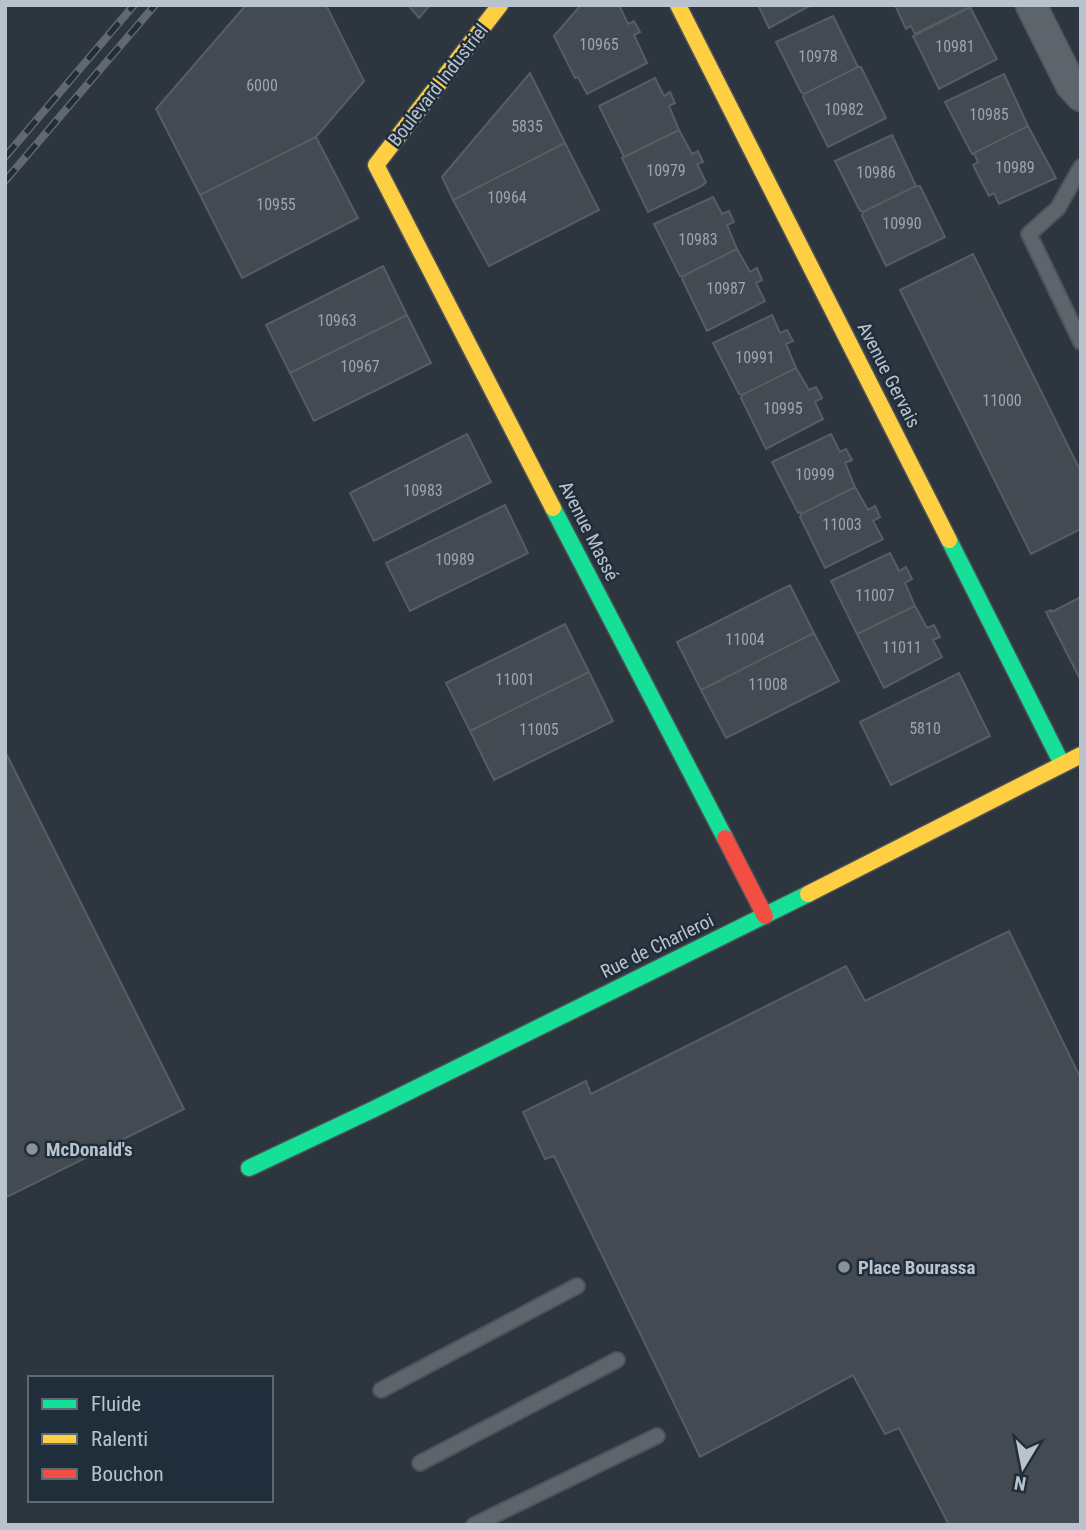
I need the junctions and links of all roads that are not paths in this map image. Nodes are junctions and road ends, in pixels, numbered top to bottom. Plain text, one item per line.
1 (500, 5) edge
2 (678, 5) edge
3 (1031, 5) edge
4 (1081, 96) edge
5 (376, 165) joint
6 (1081, 167) edge
7 (1081, 342) edge
8 (1081, 755) edge
9 (1062, 764) junction
10 (765, 916) junction
11 (249, 1168) dead end
12 (577, 1286) dead end
13 (617, 1360) dead end
14 (381, 1390) dead end
15 (657, 1436) dead end
16 (420, 1463) dead end
17 (474, 1525) edge

1 - 5 street, Boulevard Industriel
2 - 9 street, Avenue Gervais
3 - 4 street
5 - 10 street, Avenue Massé
6 - 7 lane
8 - 9 street, Rue de Charleroi
9 - 10 street, Rue de Charleroi
10 - 11 street, Rue de Charleroi
12 - 14 lane
13 - 16 lane
15 - 17 lane

